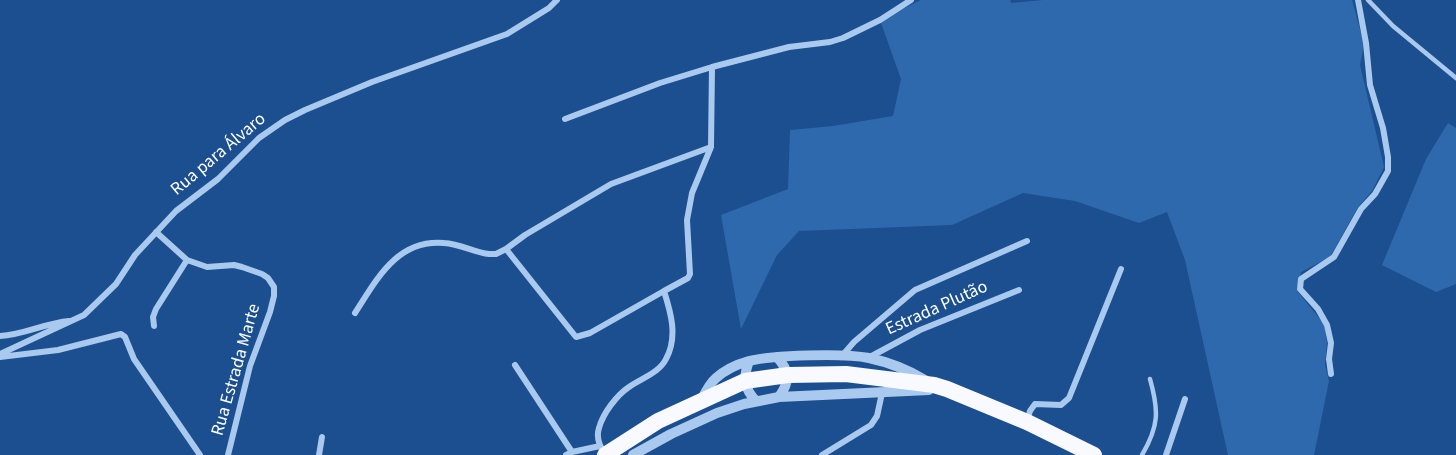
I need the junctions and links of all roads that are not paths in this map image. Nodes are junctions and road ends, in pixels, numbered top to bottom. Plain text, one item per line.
1 (557, 0) edge
2 (911, 0) edge
3 (1358, 0) edge
4 (1368, 0) edge
5 (712, 67) junction
6 (1456, 78) edge
7 (565, 119) dead end
8 (711, 147) junction
9 (156, 232) junction
10 (1027, 241) dead end
11 (506, 249) junction
12 (187, 260) junction
13 (1121, 269) dead end
14 (1019, 290) dead end
15 (664, 291) junction
16 (355, 313) dead end
17 (72, 321) junction
18 (153, 326) dead end
19 (0, 336) edge
20 (0, 355) edge
21 (777, 357) junction
22 (841, 357) junction
23 (868, 358) junction
24 (748, 361) junction
25 (515, 365) dead end
26 (1331, 374) dead end
27 (788, 375) junction
28 (1150, 379) dead end
29 (745, 381) junction
30 (940, 387) junction
31 (882, 393) junction
32 (779, 397) junction
33 (1185, 399) dead end
34 (701, 401) junction
35 (756, 401) junction
36 (1027, 422) junction
37 (322, 437) dead end
38 (603, 452) edge
39 (569, 453) edge
40 (228, 454) edge
41 (200, 455) edge
42 (319, 455) edge
43 (633, 455) edge
44 (822, 455) edge
45 (1094, 455) edge
46 (1142, 455) edge
47 (1166, 455) edge

1 - 9 street, Rua para Álvaro
2 - 5 street
3 - 26 street
4 - 6 lane
5 - 7 street
5 - 8 street
8 - 11 street
8 - 15 street
9 - 12 street, Rua Estrada Marte
9 - 17 street, Rua para Álvaro
10 - 22 street
11 - 15 street
11 - 16 street
12 - 18 street
12 - 40 street, Rua Estrada Marte
13 - 36 street
14 - 23 street, Estrada Plutão
15 - 38 street
17 - 19 street
17 - 20 street, Rua para Álvaro
20 - 41 street
21 - 22 street
21 - 24 street
21 - 27 street
22 - 23 street
23 - 30 street
24 - 29 street
24 - 34 street
25 - 39 street
27 - 29 highway
27 - 30 highway
27 - 32 street
28 - 46 lane
29 - 34 highway
29 - 35 street
30 - 31 street
30 - 36 highway
31 - 32 street
31 - 44 street
32 - 35 street
33 - 47 street
34 - 38 highway
35 - 43 street
36 - 45 highway
37 - 42 street
38 - 39 street

